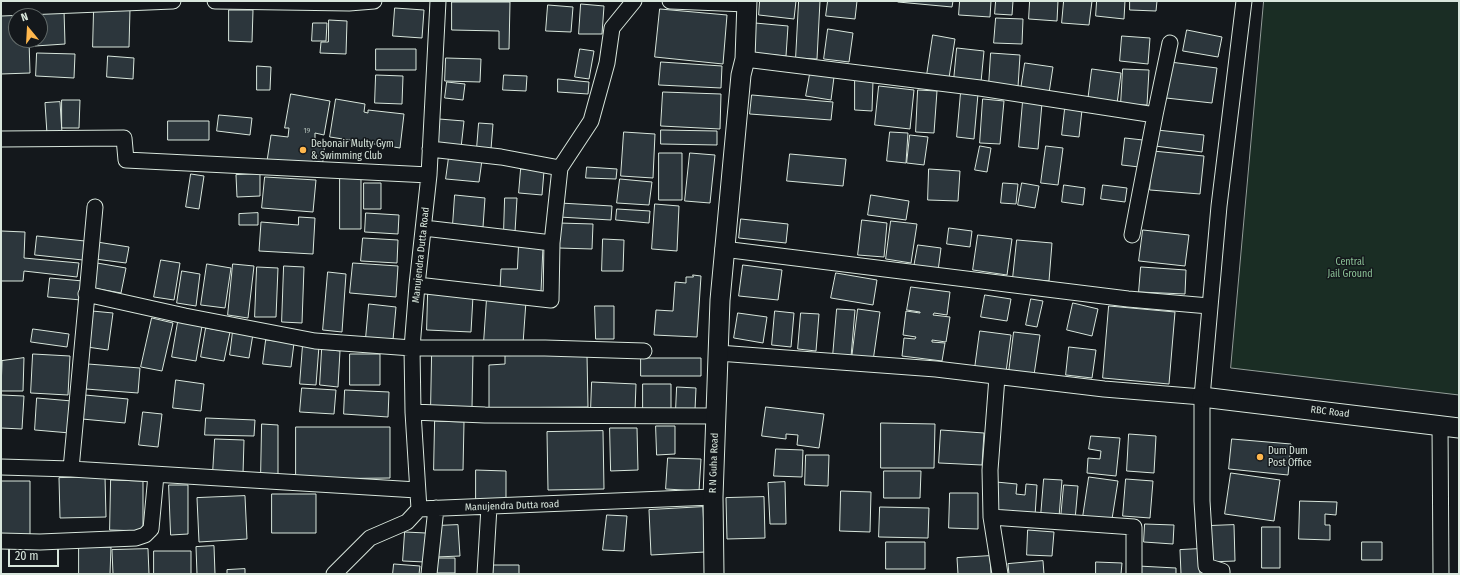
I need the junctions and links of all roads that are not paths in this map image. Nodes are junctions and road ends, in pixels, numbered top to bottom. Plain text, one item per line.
1 (173, 1) edge
2 (215, 1) edge
3 (374, 1) edge
4 (438, 1) edge
5 (634, 1) edge
6 (670, 1) edge
7 (1244, 1) edge
8 (138, 2) edge
9 (747, 3) edge
10 (1, 8) edge
11 (1170, 43) dead end
12 (745, 59) junction
13 (1155, 115) junction
14 (1, 139) edge
15 (430, 149) junction
16 (560, 168) junction
17 (429, 175) junction
18 (95, 207) dead end
19 (424, 228) junction
20 (1132, 235) dead end
21 (552, 243) junction
22 (724, 249) junction
23 (417, 285) junction
24 (86, 294) junction
25 (1209, 306) junction
26 (412, 348) junction
27 (644, 351) dead end
28 (718, 353) junction
29 (997, 377) junction
30 (1202, 397) junction
31 (413, 412) junction
32 (715, 416) junction
33 (1440, 426) junction
34 (1459, 428) edge
35 (1, 467) edge
36 (71, 469) junction
37 (156, 475) junction
38 (417, 490) junction
39 (713, 497) junction
40 (489, 507) junction
41 (436, 508) junction
42 (419, 509) junction
43 (991, 517) junction
44 (1, 541) edge
45 (334, 574) edge
46 (429, 574) edge
47 (485, 574) edge
48 (714, 574) edge
49 (1000, 574) edge
50 (1134, 574) edge
51 (1222, 574) edge
52 (1441, 574) edge

1 - 8 street
2 - 3 street
4 - 15 street, Manujendra Dutta Road
5 - 16 street
6 - 9 street
7 - 25 street
8 - 10 street
9 - 12 street, R N Guha Road
11 - 13 street
12 - 13 street
12 - 22 street, R N Guha Road
13 - 20 street
14 - 17 street
15 - 16 street
15 - 17 street, Manujendra Dutta Road
16 - 21 street
17 - 19 street, Manujendra Dutta Road
18 - 24 street
19 - 21 street
19 - 23 street, Manujendra Dutta Road
21 - 23 street
22 - 25 street
22 - 28 street, R N Guha Road
23 - 26 street, Manujendra Dutta Road
24 - 26 street
24 - 36 street
25 - 30 street
26 - 27 street
26 - 31 street, Manujendra Dutta Road
28 - 29 street
28 - 32 street, R N Guha Road
29 - 30 street
29 - 43 street
30 - 33 street, RBC Road
30 - 51 street
31 - 32 street
31 - 38 street, Manujendra Dutta Road
32 - 39 street, R N Guha Road
33 - 34 street, RBC Road
33 - 52 street
35 - 36 street
36 - 37 street
37 - 38 street
37 - 44 street
38 - 42 street, Manujendra Dutta Road
39 - 40 street, Manujendra Dutta road
39 - 48 street, R N Guha Road
40 - 41 street, Manujendra Dutta road
40 - 47 street
41 - 42 street, Manujendra Dutta road
41 - 46 street
42 - 45 street
43 - 49 street
43 - 50 street

